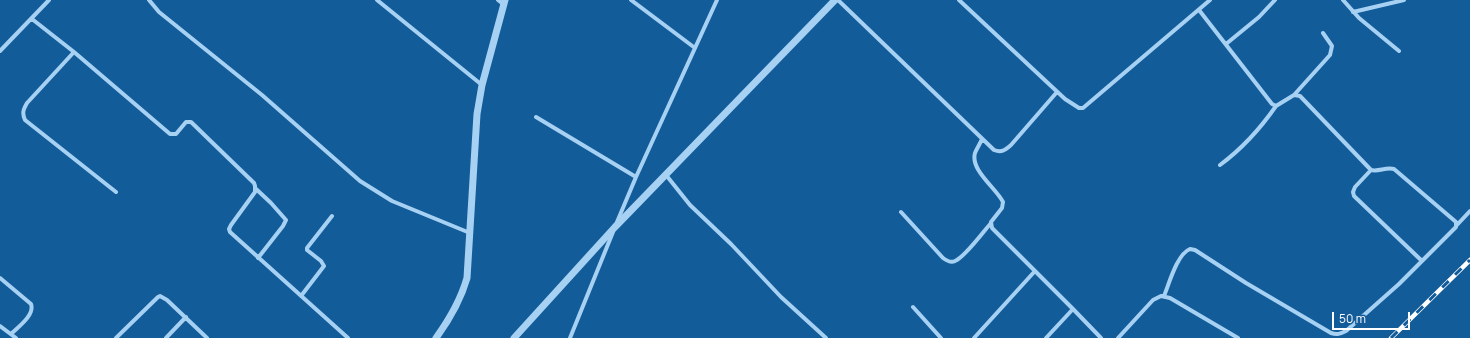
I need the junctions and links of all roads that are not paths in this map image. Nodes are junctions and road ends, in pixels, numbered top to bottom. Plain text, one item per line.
1 (49, 0) edge
2 (149, 0) edge
3 (377, 0) edge
4 (631, 0) edge
5 (717, 0) edge
6 (835, 0) edge
7 (838, 0) edge
8 (959, 0) edge
9 (1210, 0) edge
10 (1275, 0) edge
11 (1343, 0) edge
12 (1404, 0) edge
13 (502, 1) edge
14 (1199, 10) junction
15 (1353, 12) junction
16 (32, 19) junction
17 (1323, 33) dead end
18 (1226, 44) junction
19 (695, 48) junction
20 (1399, 51) dead end
21 (0, 52) edge
22 (74, 52) junction
23 (482, 85) junction
24 (1058, 92) junction
25 (1294, 95) junction
26 (1276, 106) junction
27 (536, 118) dead end
28 (982, 139) junction
29 (1220, 165) dead end
30 (1371, 170) junction
31 (666, 175) junction
32 (636, 177) junction
33 (255, 188) junction
34 (116, 192) dead end
35 (1470, 211) edge
36 (901, 212) dead end
37 (332, 216) dead end
38 (991, 222) junction
39 (615, 227) junction
40 (1456, 227) junction
41 (470, 233) junction
42 (258, 258) junction
43 (1422, 261) junction
44 (1035, 271) junction
45 (0, 278) edge
46 (301, 296) junction
47 (1164, 296) junction
48 (913, 307) dead end
49 (1073, 309) junction
50 (186, 317) junction
51 (0, 326) edge
52 (11, 334) junction
53 (16, 338) edge
54 (116, 338) edge
55 (166, 338) edge
56 (208, 338) edge
57 (348, 338) edge
58 (436, 338) edge
59 (514, 338) edge
60 (570, 338) edge
61 (826, 338) edge
62 (941, 338) edge
63 (974, 338) edge
64 (1046, 338) edge
65 (1101, 338) edge
66 (1118, 338) edge
67 (1238, 338) edge

1 - 16 street
2 - 41 street
3 - 23 street
4 - 19 street
5 - 19 street
6 - 31 street
7 - 28 street
8 - 24 street
9 - 14 street
10 - 18 street
11 - 15 street
12 - 15 street
13 - 23 street
14 - 18 street
14 - 24 street
15 - 20 street
16 - 21 street
16 - 22 street
17 - 25 street
18 - 26 street
19 - 32 street
22 - 33 street
22 - 34 street
23 - 41 street
24 - 28 street
25 - 26 street
25 - 30 street
26 - 29 street
27 - 32 street
28 - 38 street
30 - 40 street
30 - 43 street
31 - 39 street
31 - 61 street
32 - 39 street
33 - 42 street
33 - 42 street
35 - 40 street
36 - 38 street
37 - 46 street
38 - 44 street
39 - 59 street
39 - 60 street
40 - 43 street
41 - 58 street
42 - 46 street
43 - 47 street
44 - 49 street
44 - 63 street
45 - 52 street
46 - 57 street
47 - 66 street
47 - 67 street
48 - 62 street
49 - 64 street
49 - 65 street
50 - 54 street
50 - 55 street
50 - 56 street
51 - 52 street
52 - 53 street

